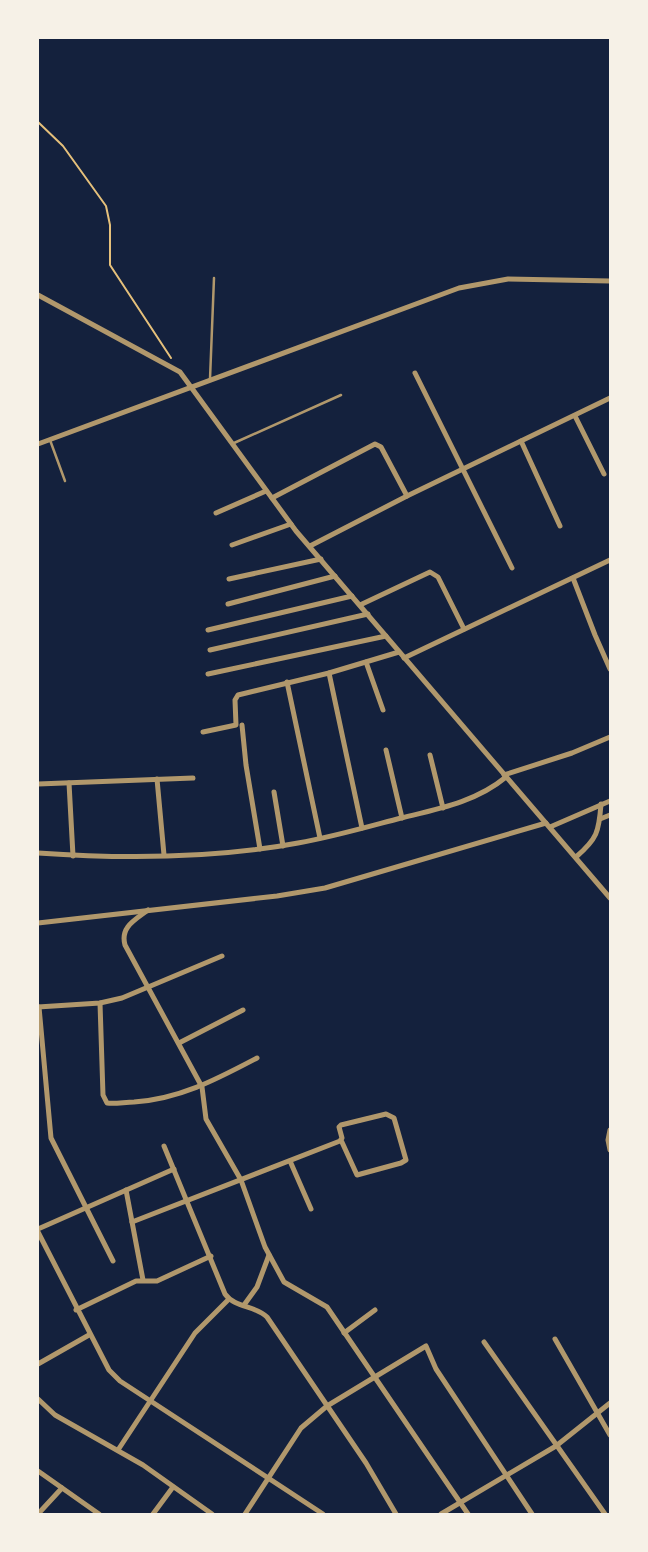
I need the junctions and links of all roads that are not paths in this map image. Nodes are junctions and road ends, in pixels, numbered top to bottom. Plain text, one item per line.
1 (214, 278) dead end
2 (610, 281) edge
3 (38, 295) edge
4 (415, 373) dead end
5 (210, 379) junction
6 (190, 386) junction
7 (341, 395) dead end
8 (610, 398) edge
9 (575, 416) junction
10 (50, 439) junction
11 (521, 442) junction
12 (38, 444) edge
13 (232, 444) junction
14 (464, 469) junction
15 (604, 474) dead end
16 (65, 481) dead end
17 (266, 491) junction
18 (407, 496) junction
19 (272, 498) junction
20 (216, 513) dead end
21 (291, 524) junction
22 (560, 526) dead end
23 (232, 545) dead end
24 (310, 546) junction
25 (320, 559) junction
26 (610, 560) edge
27 (512, 568) dead end
28 (335, 576) junction
29 (573, 578) junction
30 (229, 579) dead end
31 (352, 596) junction
32 (228, 604) dead end
33 (360, 605) junction
34 (368, 614) junction
35 (464, 629) junction
36 (208, 630) dead end
37 (386, 636) junction
38 (210, 650) dead end
39 (399, 652) junction
40 (404, 658) junction
41 (366, 662) junction
42 (610, 669) edge
43 (329, 673) junction
44 (208, 674) dead end
45 (287, 682) junction
46 (383, 710) dead end
47 (242, 725) dead end
48 (203, 732) dead end
49 (610, 737) edge
50 (386, 750) dead end
51 (430, 755) dead end
52 (505, 776) junction
53 (193, 778) dead end
54 (157, 779) junction
55 (69, 783) junction
56 (38, 784) edge
57 (274, 792) dead end
58 (610, 801) edge
59 (601, 804) junction
60 (443, 808) junction
61 (610, 815) edge
62 (402, 818) junction
63 (600, 819) junction
64 (548, 825) junction
65 (362, 828) junction
66 (320, 838) junction
67 (283, 846) junction
68 (260, 849) junction
69 (38, 853) edge
70 (164, 855) junction
71 (73, 856) junction
72 (576, 857) junction
73 (610, 898) edge
74 (148, 910) junction
75 (38, 922) edge
76 (222, 956) dead end
77 (147, 988) junction
78 (100, 1003) junction
79 (38, 1007) edge
80 (243, 1010) dead end
81 (179, 1042) junction
82 (257, 1058) dead end
83 (202, 1086) junction
84 (610, 1130) edge
85 (341, 1140) junction
86 (164, 1146) dead end
87 (610, 1150) edge
88 (290, 1161) junction
89 (174, 1169) junction
90 (241, 1180) junction
91 (126, 1190) junction
92 (187, 1200) junction
93 (86, 1208) junction
94 (311, 1209) dead end
95 (132, 1222) junction
96 (38, 1230) edge
97 (269, 1255) junction
98 (211, 1256) junction
99 (113, 1262) dead end
100 (143, 1280) junction
101 (229, 1300) junction
102 (244, 1305) junction
103 (76, 1310) junction
104 (375, 1310) dead end
105 (344, 1333) junction
106 (89, 1334) junction
107 (555, 1340) dead end
108 (484, 1342) dead end
109 (38, 1364) edge
110 (373, 1376) junction
111 (38, 1399) edge
112 (150, 1400) junction
113 (610, 1403) edge
114 (327, 1406) junction
115 (597, 1414) junction
116 (610, 1435) edge
117 (556, 1446) junction
118 (118, 1450) junction
119 (38, 1471) edge
120 (507, 1476) junction
121 (268, 1479) junction
122 (174, 1487) junction
123 (62, 1488) junction
124 (460, 1504) junction
125 (92, 1510) junction
126 (38, 1514) edge
127 (88, 1514) edge
128 (99, 1514) edge
129 (153, 1514) edge
130 (212, 1514) edge
131 (245, 1514) edge
132 (323, 1514) edge
133 (396, 1514) edge
134 (441, 1514) edge
135 (468, 1514) edge
136 (532, 1514) edge
137 (605, 1514) edge

1 - 5 lane
2 - 5 street
3 - 6 street
4 - 14 street
5 - 6 street
6 - 10 street
6 - 13 street
7 - 13 lane
8 - 9 street
9 - 11 street
9 - 15 street
10 - 12 street
10 - 16 lane
11 - 14 street
11 - 22 street
13 - 17 street
14 - 18 street
14 - 27 street
17 - 19 street
17 - 20 street
18 - 19 street
18 - 24 street
19 - 21 street
21 - 23 street
21 - 24 street
24 - 25 street
25 - 28 street
25 - 30 street
26 - 29 street
28 - 31 street
28 - 32 street
29 - 35 street
29 - 42 street
31 - 33 street
31 - 36 street
33 - 34 street
33 - 35 street
34 - 37 street
34 - 38 street
35 - 40 street
37 - 39 street
37 - 44 street
39 - 40 street
39 - 41 street
40 - 52 street
41 - 43 street
41 - 46 street
43 - 45 street
43 - 65 street
45 - 48 street
45 - 66 street
47 - 68 street
49 - 52 street
50 - 62 street
51 - 60 street
52 - 60 street
52 - 64 street
53 - 54 street
54 - 55 street
54 - 70 street
55 - 56 street
55 - 71 street
57 - 67 street
58 - 59 street
59 - 63 street
59 - 64 street
60 - 62 street
61 - 63 street
62 - 65 street
63 - 72 street
64 - 72 street
64 - 74 street
65 - 66 street
66 - 67 street
67 - 68 street
68 - 70 street
69 - 71 street
70 - 71 street
72 - 73 street
74 - 75 street
74 - 77 street
76 - 77 street
77 - 78 street
77 - 81 street
78 - 79 street
78 - 83 street
79 - 93 street
80 - 81 street
81 - 83 street
82 - 83 street
83 - 90 street
84 - 87 street
85 - 85 street
85 - 88 street
86 - 89 street
88 - 90 street
88 - 94 street
89 - 91 street
89 - 92 street
90 - 92 street
90 - 97 street
91 - 93 street
91 - 95 street
92 - 95 street
92 - 98 street
93 - 96 street
93 - 99 street
95 - 100 street
96 - 103 street
97 - 102 street
97 - 105 street
98 - 100 street
98 - 101 street
100 - 103 street
101 - 102 street
101 - 112 street
102 - 114 street
103 - 106 street
104 - 105 street
105 - 110 street
106 - 109 street
106 - 112 street
107 - 115 street
108 - 117 street
110 - 114 street
110 - 120 street
110 - 124 street
111 - 118 street
112 - 118 street
112 - 121 street
113 - 115 street
114 - 121 street
114 - 133 street
115 - 116 street
115 - 117 street
117 - 120 street
117 - 137 street
118 - 122 street
119 - 123 street
120 - 124 street
120 - 136 street
121 - 131 street
121 - 132 street
122 - 129 street
122 - 130 street
123 - 125 street
123 - 126 street
124 - 134 street
124 - 135 street
125 - 127 street
125 - 128 street

